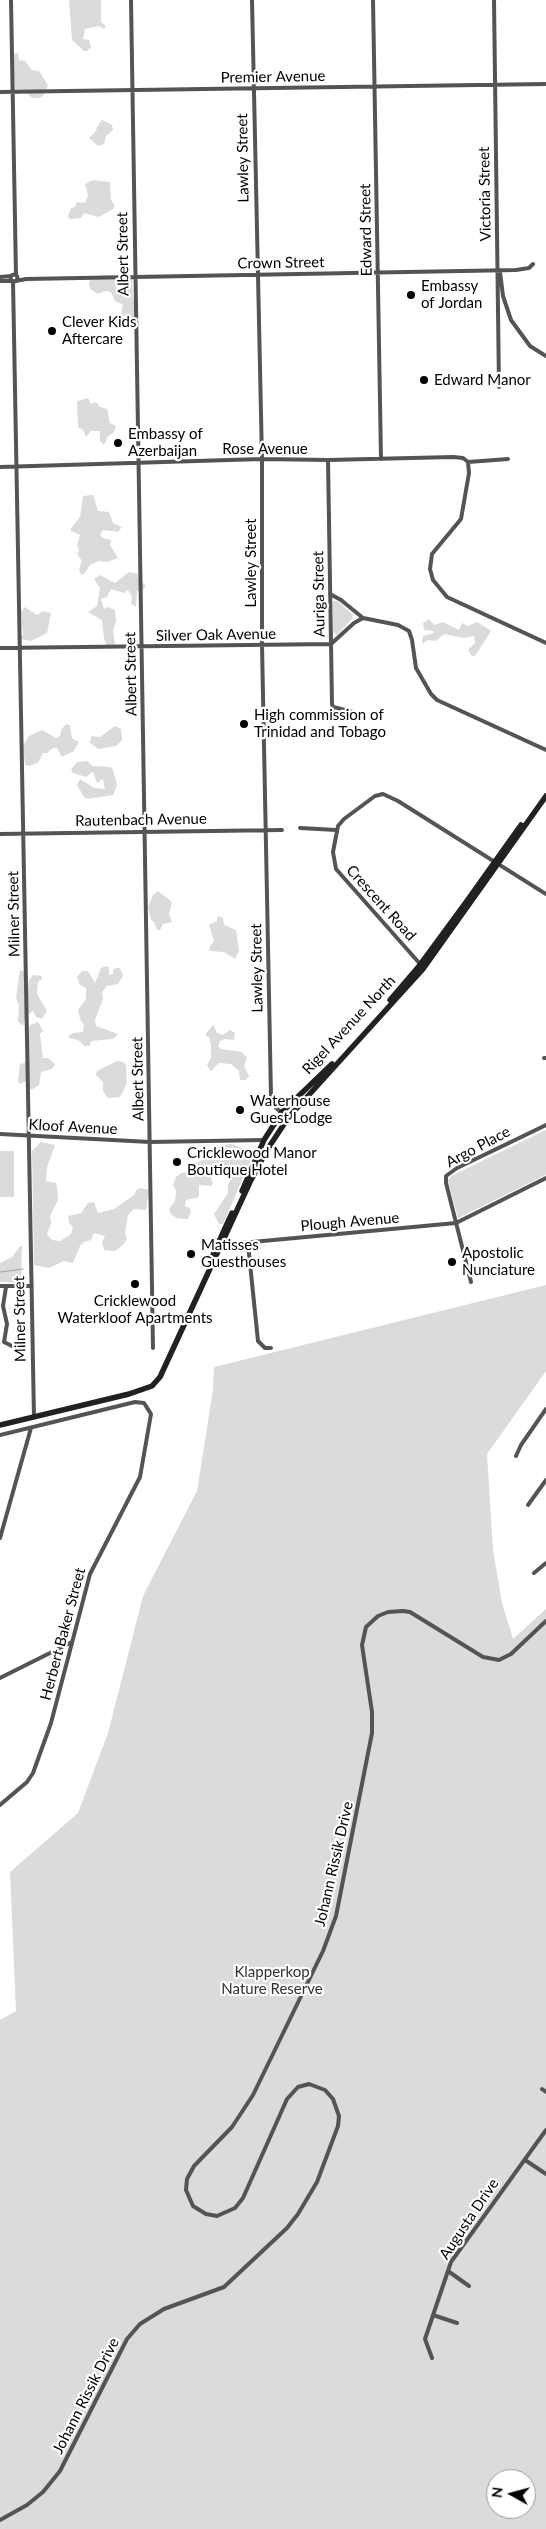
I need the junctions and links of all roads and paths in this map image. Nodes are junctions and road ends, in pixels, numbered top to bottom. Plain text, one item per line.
1 (11, 0) edge
2 (131, 0) edge
3 (252, 0) edge
4 (373, 0) edge
5 (494, 0) edge
6 (546, 84) edge
7 (496, 85) junction
8 (375, 87) junction
9 (254, 88) junction
10 (133, 91) junction
11 (0, 92) edge
12 (12, 92) junction
13 (533, 264) dead end
14 (498, 270) junction
15 (378, 272) junction
16 (256, 275) junction
17 (135, 276) junction
18 (0, 277) edge
19 (14, 278) junction
20 (0, 281) edge
21 (546, 356) edge
22 (499, 387) dead end
23 (262, 458) junction
24 (381, 459) junction
25 (508, 459) dead end
26 (328, 460) junction
27 (468, 462) junction
28 (138, 463) junction
29 (0, 467) edge
30 (18, 467) junction
31 (330, 594) junction
32 (363, 618) junction
33 (546, 643) edge
34 (331, 644) junction
35 (262, 645) junction
36 (142, 647) junction
37 (0, 648) edge
38 (19, 648) junction
39 (353, 712) dead end
40 (546, 750) edge
41 (546, 789) edge
42 (546, 796) edge
43 (300, 828) dead end
44 (266, 829) junction
45 (282, 830) dead end
46 (336, 830) junction
47 (145, 831) junction
48 (0, 834) edge
49 (24, 834) junction
50 (496, 863) junction
51 (546, 894) edge
52 (421, 967) junction
53 (282, 1112) junction
54 (288, 1118) junction
55 (546, 1125) edge
56 (0, 1134) edge
57 (277, 1134) junction
58 (28, 1136) junction
59 (264, 1140) junction
60 (150, 1142) junction
61 (267, 1150) junction
62 (546, 1178) edge
63 (456, 1223) junction
64 (220, 1244) junction
65 (248, 1244) junction
66 (471, 1282) dead end
67 (0, 1286) edge
68 (31, 1286) junction
69 (6, 1287) junction
70 (12, 1346) dead end
71 (153, 1348) dead end
72 (271, 1348) dead end
73 (546, 1409) edge
74 (34, 1417) junction
75 (1, 1425) edge
76 (31, 1428) junction
77 (6, 1434) junction
78 (0, 1436) edge
79 (516, 1456) dead end
80 (546, 1480) edge
81 (528, 1505) dead end
82 (2, 1524) edge
83 (0, 1538) edge
84 (546, 1563) edge
85 (534, 1573) dead end
86 (546, 1621) edge
87 (72, 1642) junction
88 (0, 1678) edge
89 (0, 1805) edge
90 (546, 2130) edge
91 (525, 2160) junction
92 (546, 2174) edge
93 (448, 2271) junction
94 (469, 2286) dead end
95 (433, 2316) junction
96 (457, 2323) dead end
97 (432, 2358) dead end
98 (0, 2520) edge

1 - 12 street, Milner Street
2 - 10 street, Albert Street
3 - 9 street, Lawley Street
4 - 8 street, Edward Street
5 - 7 street, Victoria Street
6 - 7 street, Premier Avenue
7 - 8 street, Premier Avenue
7 - 14 street, Victoria Street
8 - 9 street, Premier Avenue
8 - 15 street, Edward Street
9 - 10 street, Premier Avenue
9 - 16 street, Lawley Street
10 - 12 street, Premier Avenue
10 - 17 street, Albert Street
11 - 12 street, Premier Avenue
12 - 19 street, Milner Street
13 - 14 street, Crown Street
14 - 15 street, Crown Street
14 - 21 street
14 - 22 street, Victoria Street
15 - 16 street, Crown Street
15 - 24 street, Edward Street
16 - 17 street, Crown Street
16 - 23 street, Lawley Street
17 - 19 street, Crown Street
17 - 28 street, Albert Street
18 - 19 street, Crown Street
19 - 20 street, Crown Street
19 - 30 street, Milner Street
23 - 26 street, Rose Avenue
23 - 28 street, Rose Avenue
23 - 35 street, Lawley Street
24 - 26 street, Rose Avenue
24 - 27 street, Rose Avenue
25 - 27 street, Rose Avenue
26 - 31 street, Auriga Street
27 - 33 street
28 - 30 street, Rose Avenue
28 - 36 street, Albert Street
29 - 30 street, Rose Avenue
30 - 38 street, Milner Street
31 - 32 street
31 - 34 street, Auriga Street
32 - 34 street
32 - 40 street
34 - 35 street, Silver Oak Avenue
34 - 39 street, Auriga Street
35 - 36 street, Silver Oak Avenue
35 - 44 street, Lawley Street
36 - 38 street, Silver Oak Avenue
36 - 47 street, Albert Street
37 - 38 street, Silver Oak Avenue
38 - 49 street, Milner Street
41 - 50 main road, Rigel Avenue North
42 - 50 main road, Rigel Avenue North
43 - 46 street
44 - 45 street, Rautenbach Avenue
44 - 47 street, Rautenbach Avenue
44 - 53 street, Lawley Street
46 - 50 street
46 - 52 street, Crescent Road
47 - 49 street, Rautenbach Avenue
47 - 60 street, Albert Street
48 - 49 street, Rautenbach Avenue
49 - 58 street, Milner Street
50 - 51 street
50 - 52 main road, Rigel Avenue North
52 - 53 main road, Rigel Avenue North
52 - 54 main road, Rigel Avenue North
53 - 54 street, Lawley Street
53 - 59 main road, Rigel Avenue North
54 - 57 main road, Rigel Avenue North
55 - 63 street, Argo Place
56 - 58 street, Kloof Avenue
57 - 59 main road
57 - 61 main road, Rigel Avenue North
58 - 60 street, Kloof Avenue
58 - 68 street, Milner Street
59 - 60 street, Kloof Avenue
59 - 61 main road
59 - 64 main road, Rigel Avenue North
60 - 71 street, Albert Street
61 - 64 main road, Rigel Avenue North
62 - 63 street
63 - 65 street, Plough Avenue
63 - 66 street
64 - 65 street, Plough Avenue
64 - 74 main road, Rigel Avenue North
65 - 72 street
67 - 69 street
68 - 69 street
68 - 74 street, Milner Street
69 - 70 street
73 - 79 street
74 - 75 main road
75 - 77 street
76 - 77 street
76 - 82 street
76 - 87 street, Herbert Baker Street
77 - 78 street
80 - 81 street
82 - 83 street
84 - 85 street
86 - 98 street, Johann Rissik Drive
87 - 88 street
87 - 89 street, Herbert Baker Street
90 - 91 street, Augusta Drive
91 - 92 street
91 - 93 street, Augusta Drive
93 - 94 street
93 - 95 street, Augusta Drive
95 - 96 street
95 - 97 street, Augusta Drive

